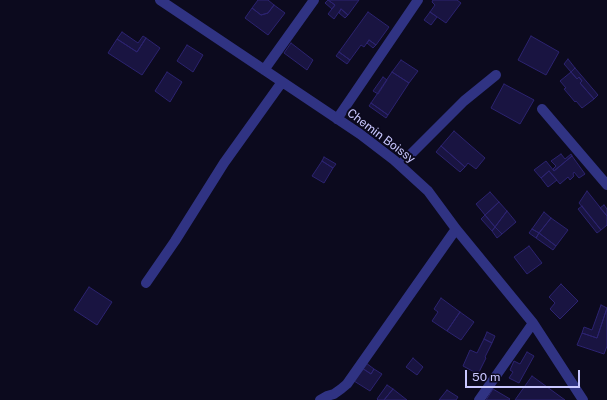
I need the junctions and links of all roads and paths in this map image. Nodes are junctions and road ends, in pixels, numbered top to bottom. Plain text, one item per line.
1 (160, 0) edge
2 (314, 0) edge
3 (418, 0) edge
4 (264, 70) junction
5 (496, 75) dead end
6 (282, 82) junction
7 (542, 109) dead end
8 (337, 119) junction
9 (400, 165) junction
10 (607, 185) edge
11 (456, 229) junction
12 (146, 283) dead end
13 (533, 323) junction
14 (320, 400) edge
15 (478, 400) edge
16 (583, 400) edge

1 - 4 street, Chemin Boissy
2 - 4 street
3 - 8 street
4 - 6 street, Chemin Boissy
5 - 9 street
6 - 8 street, Chemin Boissy
6 - 12 street
7 - 10 street
8 - 9 street, Chemin Boissy
9 - 11 street, Chemin Boissy
11 - 13 street, Chemin Boissy
11 - 14 street
13 - 15 street
13 - 16 street, Chemin Boissy

